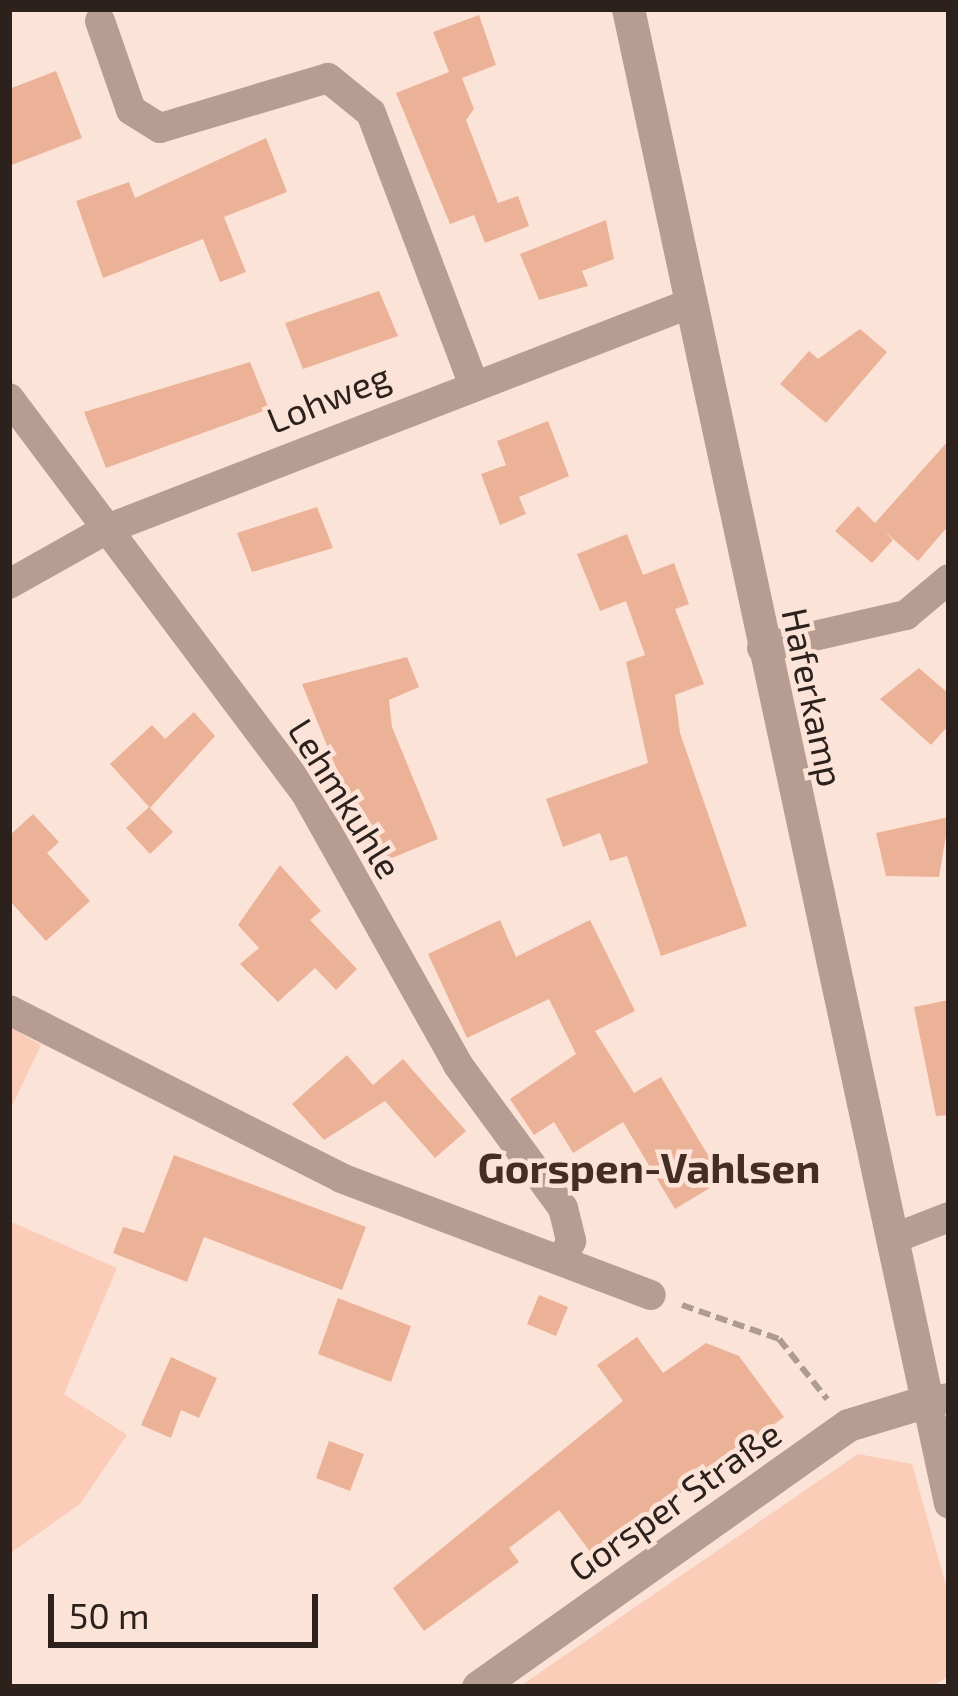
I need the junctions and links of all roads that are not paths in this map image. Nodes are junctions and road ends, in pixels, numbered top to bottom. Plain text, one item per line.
1 (628, 9) edge
2 (100, 21) dead end
3 (686, 305) junction
4 (472, 380) junction
5 (9, 398) edge
6 (107, 529) junction
7 (949, 579) edge
8 (9, 584) edge
9 (762, 648) junction
10 (9, 1010) edge
11 (949, 1217) edge
12 (895, 1238) junction
13 (562, 1261) junction
14 (651, 1294) road end
15 (938, 1400) edge
16 (949, 1504) edge
17 (478, 1687) edge

1 - 3 street, Haferkamp
2 - 4 street
3 - 4 street, Lohweg
3 - 9 street, Haferkamp
4 - 6 street, Lohweg
5 - 6 street, Lehmkuhle
6 - 8 street, Lohweg
6 - 13 street, Lehmkuhle
7 - 9 street
9 - 12 street, Haferkamp
10 - 13 street
11 - 12 street
12 - 15 street, Haferkamp
13 - 14 street
15 - 16 street
15 - 17 street, Gorsper Straße

